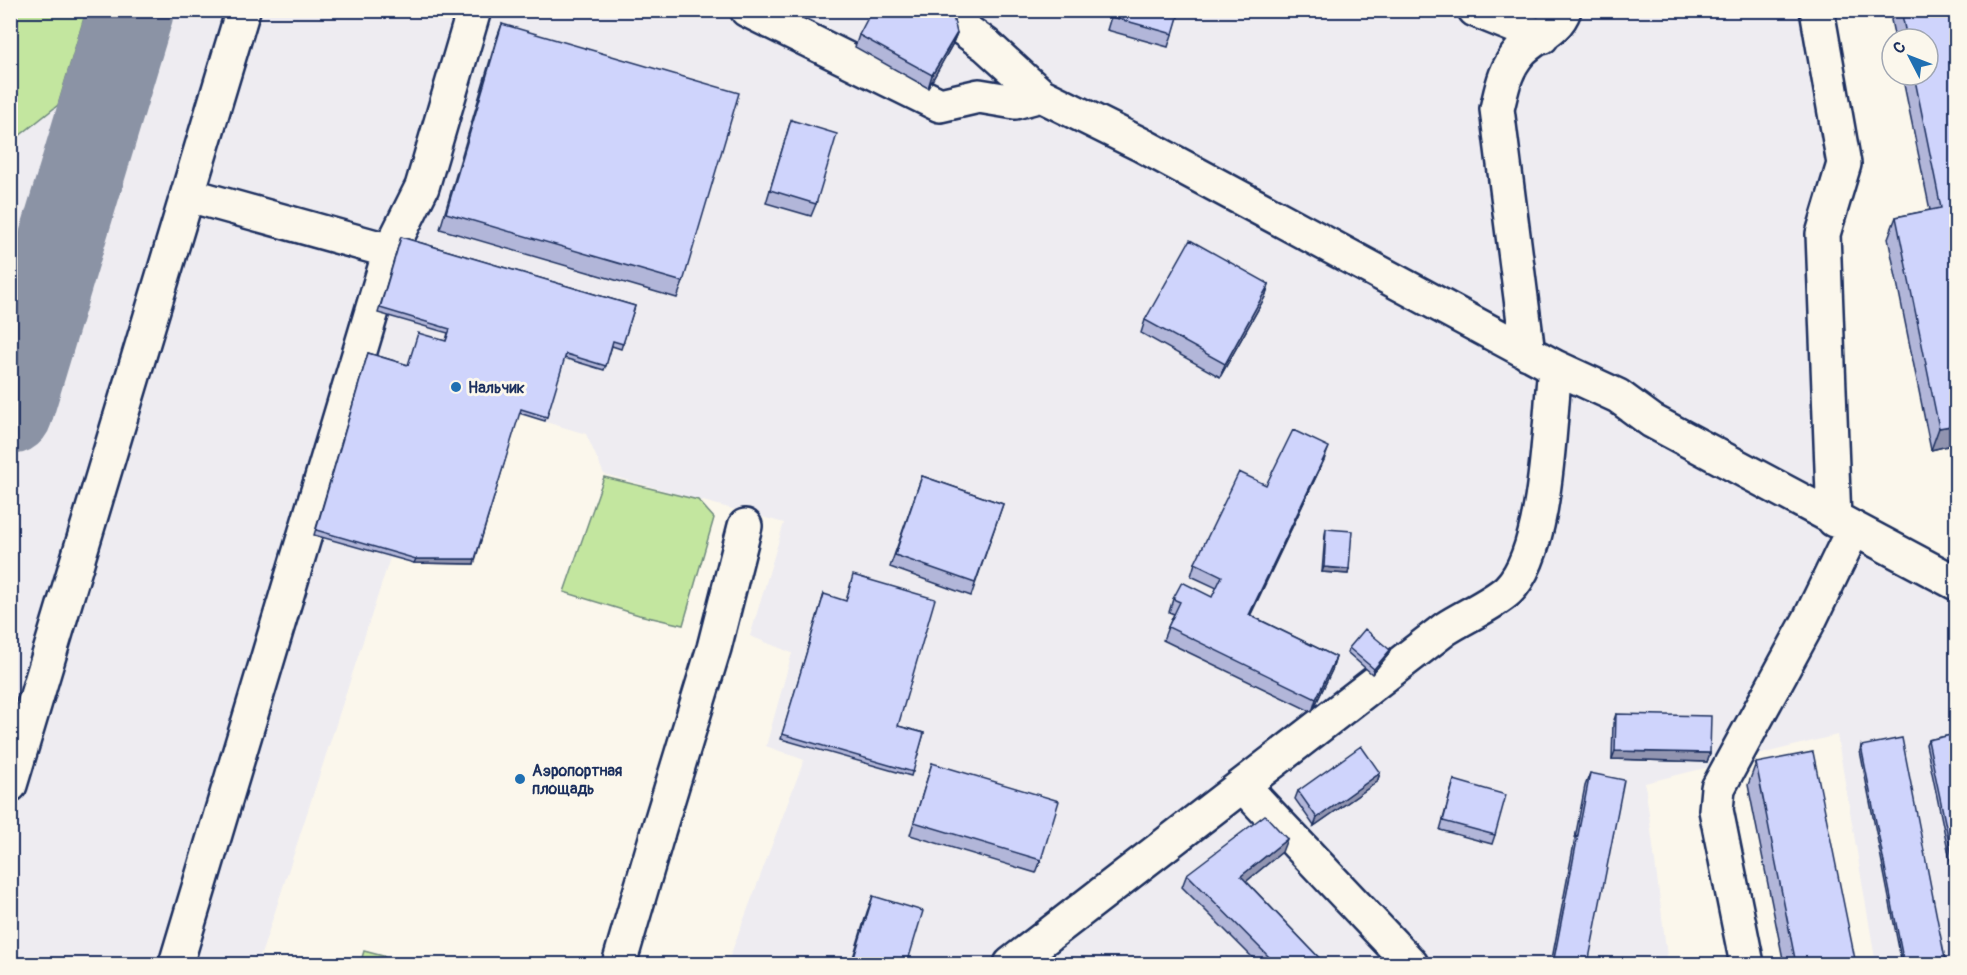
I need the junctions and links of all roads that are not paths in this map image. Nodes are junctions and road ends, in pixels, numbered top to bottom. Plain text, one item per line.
1 (243, 10) edge
2 (474, 10) edge
3 (747, 10) edge
4 (937, 10) edge
5 (1475, 10) edge
6 (1564, 10) edge
7 (1817, 10) edge
8 (1542, 36) junction
9 (1041, 95) junction
10 (189, 195) junction
11 (390, 251) junction
12 (1542, 360) junction
13 (1844, 525) junction
14 (745, 526) dead end
15 (1956, 583) edge
16 (10, 785) edge
17 (1243, 786) junction
18 (176, 964) edge
19 (619, 964) edge
20 (1011, 964) edge
21 (1412, 964) edge
22 (1747, 964) edge

1 - 10 main road
2 - 11 main road
3 - 9 main road
4 - 9 main road
5 - 8 main road
6 - 8 main road
7 - 13 main road
8 - 12 main road
9 - 12 main road
10 - 11 main road
10 - 16 main road
11 - 18 main road
12 - 13 main road
12 - 17 main road
13 - 15 main road
13 - 22 main road
14 - 19 main road
17 - 20 main road
17 - 21 main road

